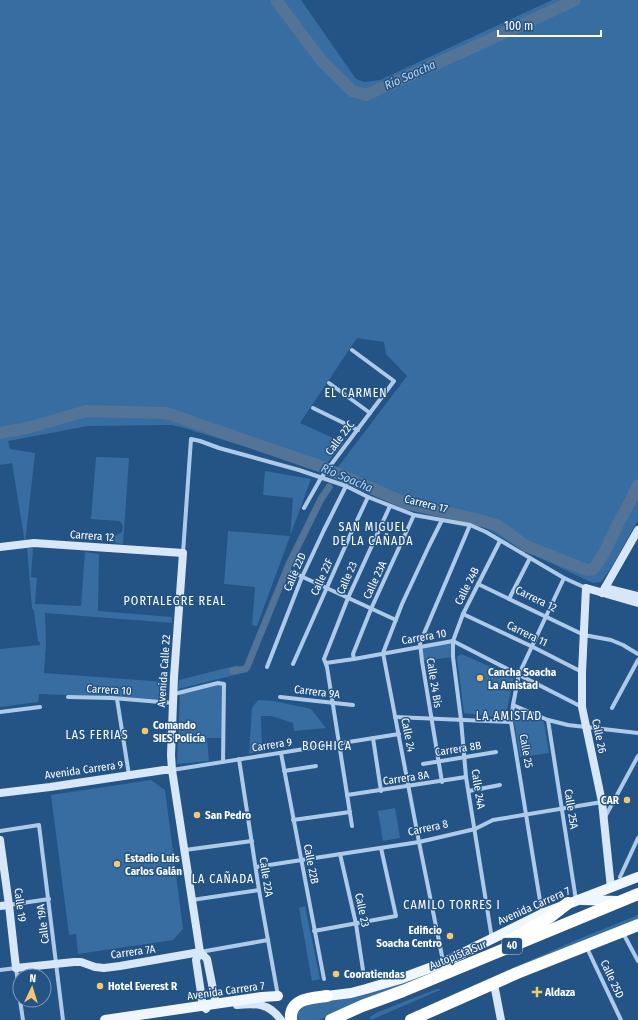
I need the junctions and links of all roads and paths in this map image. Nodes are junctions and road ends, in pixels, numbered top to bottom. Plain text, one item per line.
1 (352, 350) dead end
2 (329, 383) dead end
3 (313, 408) dead end
4 (370, 413) junction
5 (358, 430) junction
6 (191, 439) joint
7 (321, 478) junction
8 (346, 486) junction
9 (368, 497) junction
10 (390, 506) junction
11 (304, 508) dead end
12 (414, 515) junction
13 (442, 520) junction
14 (470, 525) junction
15 (638, 530) edge
16 (500, 540) junction
17 (0, 547) edge
18 (183, 553) junction
19 (530, 558) junction
20 (292, 572) dead end
21 (302, 577) junction
22 (564, 578) junction
23 (478, 584) junction
24 (326, 588) junction
25 (586, 588) junction
26 (604, 590) junction
27 (638, 596) edge
28 (348, 598) junction
29 (509, 599) junction
30 (638, 603) edge
31 (371, 609) junction
32 (463, 614) junction
33 (546, 616) junction
34 (396, 620) junction
35 (584, 635) junction
36 (453, 641) junction
37 (420, 647) junction
38 (533, 647) junction
39 (383, 653) junction
40 (638, 654) edge
41 (354, 659) junction
42 (638, 660) edge
43 (325, 661) junction
44 (293, 664) dead end
45 (267, 667) dead end
46 (582, 672) junction
47 (519, 674) junction
48 (173, 694) junction
49 (68, 697) dead end
50 (280, 697) dead end
51 (117, 699) junction
52 (173, 703) junction
53 (333, 703) junction
54 (353, 705) dead end
55 (513, 705) junction
56 (40, 707) dead end
57 (582, 707) junction
58 (612, 708) dead end
59 (0, 712) edge
60 (395, 717) junction
61 (431, 719) junction
62 (461, 720) junction
63 (548, 720) junction
64 (512, 722) junction
65 (586, 728) junction
66 (638, 733) edge
67 (399, 734) junction
68 (373, 738) junction
69 (339, 743) junction
70 (496, 752) dead end
71 (281, 753) junction
72 (638, 756) edge
73 (464, 757) junction
74 (239, 759) junction
75 (438, 761) junction
76 (223, 762) junction
77 (423, 764) dead end
78 (316, 766) dead end
79 (172, 770) junction
80 (284, 771) junction
81 (129, 775) junction
82 (466, 778) junction
83 (442, 782) junction
84 (500, 785) dead end
85 (409, 786) junction
86 (381, 791) junction
87 (469, 791) junction
88 (0, 793) edge
89 (347, 795) junction
90 (602, 802) junction
91 (562, 808) junction
92 (350, 812) junction
93 (526, 814) junction
94 (604, 819) junction
95 (293, 820) junction
96 (352, 826) dead end
97 (475, 830) junction
98 (0, 831) edge
99 (638, 838) edge
100 (0, 840) edge
101 (252, 841) junction
102 (419, 842) junction
103 (381, 848) junction
104 (184, 850) junction
105 (340, 854) junction
106 (301, 860) junction
107 (256, 866) junction
108 (620, 877) dead end
109 (638, 878) edge
110 (611, 888) junction
111 (259, 890) junction
112 (638, 894) edge
113 (49, 899) junction
114 (191, 900) junction
115 (572, 902) junction
116 (620, 902) junction
117 (9, 905) junction
118 (0, 906) edge
119 (542, 914) junction
120 (356, 924) junction
121 (638, 925) edge
122 (314, 931) junction
123 (622, 931) junction
124 (492, 939) junction
125 (268, 940) junction
126 (586, 946) junction
127 (200, 952) junction
128 (638, 961) edge
129 (443, 963) junction
130 (56, 964) junction
131 (12, 968) edge
132 (16, 968) joint
133 (460, 968) junction
134 (0, 970) edge
135 (363, 970) dead end
136 (324, 979) dead end
137 (494, 984) junction
138 (278, 996) joint
139 (327, 996) joint
140 (216, 1004) junction
141 (203, 1006) junction
142 (21, 1008) edge
143 (128, 1018) edge
144 (418, 1018) edge
145 (23, 1020) edge
146 (63, 1020) edge
147 (105, 1020) edge
148 (281, 1020) edge
149 (291, 1020) edge
150 (331, 1020) edge
151 (501, 1020) edge
152 (621, 1020) edge

1 - 4 street, Calle 22C
2 - 4 street
3 - 5 street
4 - 5 street, Calle 22C
5 - 7 street, Calle 22C
6 - 7 street, Carrera 17
6 - 18 street, Avenida Calle 22
7 - 8 street, Carrera 17
7 - 11 street, Calle 22C
8 - 9 street, Carrera 17
8 - 21 street, Calle 22D
9 - 10 street, Carrera 17
9 - 24 street, Calle 22F
10 - 12 street, Carrera 17
10 - 28 street, Calle 23
12 - 13 street, Carrera 17
12 - 31 street, Calle 23A
13 - 14 street, Carrera 17
13 - 34 street
14 - 16 street, Carrera 17
14 - 37 street, Calle 24 Bis
15 - 26 main road
16 - 19 street, Carrera 17
16 - 23 street, Calle 24B
17 - 18 main road, Carrera 12
18 - 48 main road, Avenida Calle 22
19 - 22 street, Carrera 17
19 - 29 street
20 - 21 street
21 - 24 street
21 - 45 street, Calle 22D
22 - 25 street, Carrera 17
22 - 33 street, Calle 25
23 - 29 street, Carrera 12
23 - 32 street, Calle 24B
24 - 28 street
24 - 44 street, Calle 22F
25 - 26 main road, Carrera 17
25 - 35 main road, Calle 26
26 - 27 main road
26 - 30 main road
28 - 31 street
28 - 43 street, Calle 23
29 - 33 street, Carrera 12
31 - 34 street
31 - 41 street, Calle 23A
32 - 36 street, Calle 24B
32 - 38 street, Carrera 11
33 - 35 street, Carrera 12
33 - 38 street, Calle 25
34 - 39 street
35 - 40 street, Carrera 12
35 - 46 main road, Calle 26
36 - 37 street, Carrera 10
36 - 47 street, Carrera 10
36 - 62 street, Calle 24A
37 - 39 street, Carrera 10
37 - 61 street, Calle 24 Bis
38 - 46 street, Carrera 11
38 - 47 street, Calle 25
39 - 41 street, Carrera 10
39 - 60 street, Calle 24
41 - 43 street, Carrera 10
42 - 58 street
43 - 53 street
46 - 57 main road, Calle 26
47 - 55 street, Calle 25
47 - 57 street, Carrera 10
48 - 52 main road, Avenida Calle 22
48 - 76 street
49 - 51 street, Carrera 10
50 - 53 street, Carrera 9A
51 - 52 street, Carrera 10
51 - 81 street
52 - 79 main road, Avenida Calle 22
53 - 54 street, Carrera 9A
53 - 69 street
55 - 63 street
55 - 64 street, Calle 25
56 - 59 street
57 - 65 main road, Calle 26
60 - 61 street
60 - 67 street, Calle 24
61 - 62 street
61 - 75 street, Calle 24 Bis
62 - 64 street
62 - 73 street, Calle 24A
63 - 65 street
63 - 91 street, Calle 25A
64 - 93 street, Calle 25
65 - 66 street
65 - 90 main road, Calle 26
67 - 68 street, Carrera 9
67 - 85 street, Calle 24
68 - 69 street, Carrera 9
68 - 86 street
69 - 71 street, Carrera 9
69 - 89 street
70 - 73 street, Carrera 8B
71 - 74 street, Carrera 9
71 - 80 street, Calle 22B
72 - 94 street
73 - 75 street, Carrera 8B
73 - 82 street, Calle 24A
74 - 76 street, Carrera 9
74 - 101 street, Calle 22A
75 - 77 street, Carrera 8B
75 - 83 street, Calle 24 Bis
76 - 79 street, Carrera 9
78 - 80 street
79 - 81 main road, Avenida Carrera 9
79 - 104 main road, Avenida Calle 22
80 - 95 street, Calle 22B
81 - 88 main road, Avenida Carrera 9
82 - 83 street, Carrera 8A
82 - 87 street, Calle 24A
83 - 85 street, Carrera 8A
84 - 87 street
85 - 86 street, Carrera 8A
85 - 102 street, Calle 24
86 - 89 street, Carrera 8A
87 - 97 street, Calle 24A
89 - 92 street
90 - 91 street, Carrera 8
90 - 94 main road, Calle 26
91 - 93 street, Carrera 8
91 - 115 street, Calle 25A
92 - 95 street
92 - 96 street
93 - 97 street, Carrera 8
93 - 119 street, Calle 25
94 - 110 main road, Calle 26
95 - 106 street, Calle 22B
97 - 102 street, Carrera 8
97 - 124 street, Calle 24A
98 - 113 street, Calle 19A
99 - 108 street
100 - 117 main road, Calle 19
101 - 104 street
101 - 107 street, Calle 22A
102 - 103 street, Carrera 8
102 - 129 street, Calle 24
103 - 105 street, Carrera 8
103 - 120 street
104 - 114 main road, Avenida Calle 22
105 - 106 street, Carrera 8
105 - 120 street, Calle 23
106 - 107 street, Carrera 8
106 - 122 street, Calle 22B
107 - 111 street, Calle 22A
109 - 110 main road, Avenida Carrera 7
110 - 115 main road, Avenida Carrera 7
111 - 114 street
111 - 125 street, Calle 22A
112 - 116 highway, Autopista Sur / 40
113 - 117 street
113 - 130 street, Calle 19A
114 - 127 main road, Avenida Calle 22
115 - 116 main road
115 - 119 main road, Avenida Carrera 7
115 - 133 highway
116 - 133 highway, Autopista Sur / 40
117 - 118 main road
117 - 132 main road, Calle 19
119 - 124 main road, Avenida Carrera 7
120 - 122 street
120 - 135 street, Calle 23
121 - 123 highway, 40
122 - 136 street, Calle 22B
123 - 126 highway, 40
123 - 128 street
124 - 129 main road, Avenida Carrera 7
125 - 127 street, Carrera 7A
125 - 138 street, Calle 22A
126 - 137 highway, 40
126 - 152 street, Calle 25D
127 - 130 main road, Carrera 7A
127 - 140 main road, Avenida Calle 22
127 - 141 main road, Avenida Calle 22
129 - 139 main road, Avenida Carrera 7
130 - 132 main road, Carrera 7A
130 - 146 street, Calle 19A
131 - 134 street, Carrera 7A
133 - 150 highway, Autopista Sur / 40
137 - 144 highway, 40
137 - 151 main road
138 - 140 main road, Avenida Carrera 7
139 - 149 highway
140 - 141 main road, Avenida Carrera 7
141 - 143 main road, Avenida Carrera 7
141 - 148 main road
142 - 145 street, Calle 19
143 - 147 main road, Avenida Carrera 7

